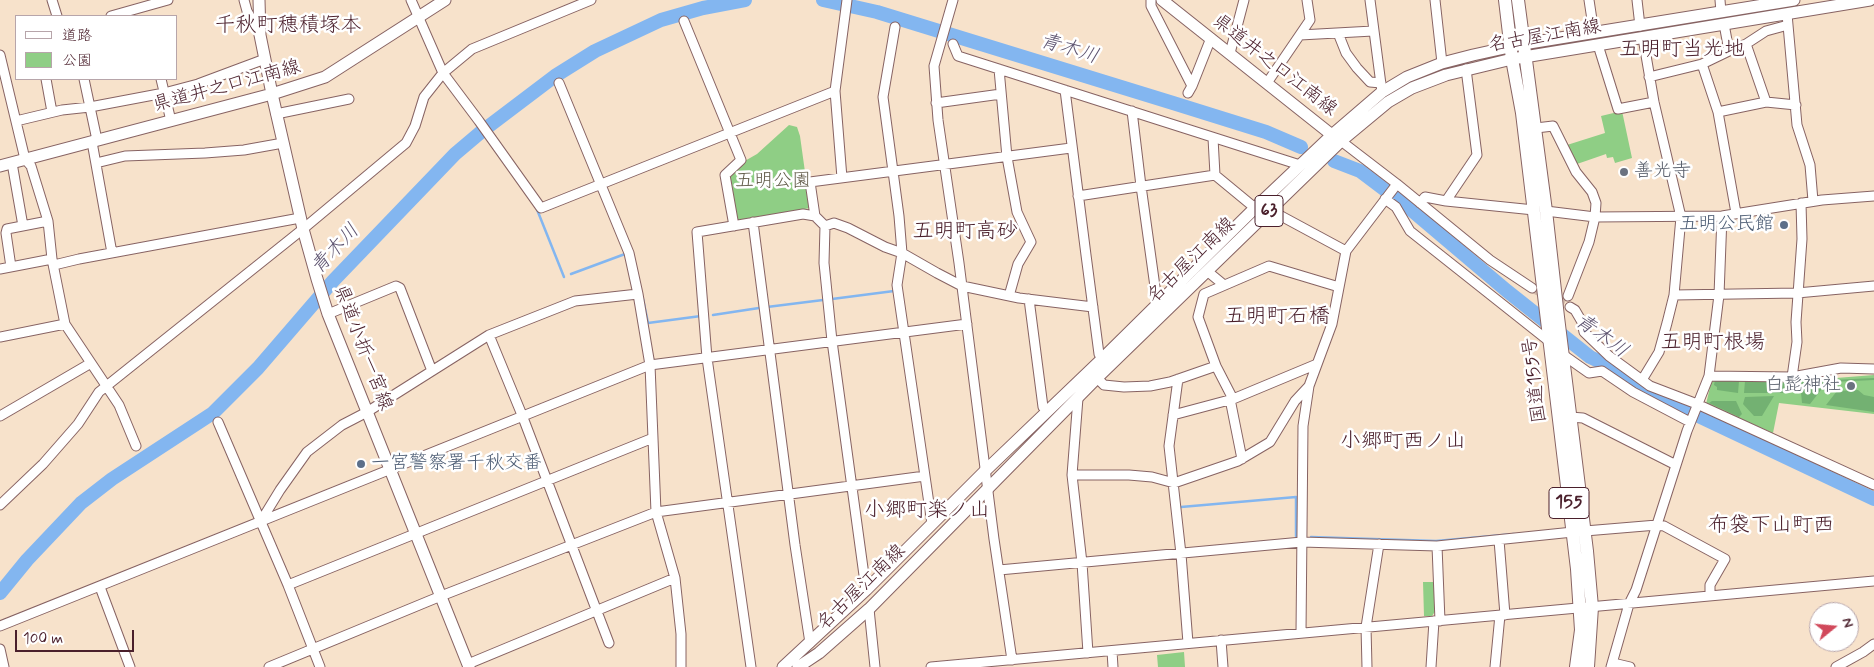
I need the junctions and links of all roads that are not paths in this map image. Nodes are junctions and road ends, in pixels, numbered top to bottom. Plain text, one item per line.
1 (52, 0) edge
2 (168, 0) edge
3 (244, 0) edge
4 (259, 0) edge
5 (411, 0) edge
6 (445, 0) edge
7 (591, 0) edge
8 (846, 0) edge
9 (952, 0) edge
10 (1151, 0) edge
11 (1162, 0) edge
12 (1244, 0) edge
13 (1307, 0) edge
14 (1370, 0) edge
15 (1435, 0) edge
16 (1505, 0) edge
17 (1518, 0) edge
18 (1590, 0) edge
19 (1637, 0) edge
20 (1720, 0) edge
21 (1791, 0) edge
22 (1870, 0) edge
23 (149, 4) edge
24 (1721, 12) junction
25 (57, 15) edge
26 (114, 15) edge
27 (418, 18) junction
28 (1787, 20) junction
29 (684, 21) dead end
30 (1724, 24) junction
31 (1640, 26) junction
32 (895, 27) dead end
33 (1373, 31) junction
34 (1338, 33) junction
35 (1594, 33) junction
36 (260, 35) junction
37 (1300, 35) junction
38 (1211, 38) junction
39 (1643, 38) junction
40 (953, 44) dead end
41 (1746, 44) junction
42 (1598, 45) junction
43 (1525, 50) junction
44 (1729, 51) junction
45 (1511, 53) junction
46 (1230, 54) junction
47 (265, 59) junction
48 (1, 61) edge
49 (1442, 63) junction
50 (1702, 64) junction
51 (999, 69) junction
52 (1466, 69) junction
53 (442, 74) junction
54 (1650, 77) junction
55 (46, 80) edge
56 (84, 80) edge
57 (161, 80) edge
58 (559, 83) dead end
59 (1267, 83) junction
60 (1381, 87) junction
61 (1065, 90) junction
62 (834, 91) junction
63 (164, 93) junction
64 (272, 94) junction
65 (1001, 94) junction
66 (349, 99) dead end
67 (1654, 102) junction
68 (1766, 102) junction
69 (936, 103) junction
70 (1796, 105) junction
71 (90, 107) junction
72 (1132, 111) junction
73 (52, 112) junction
74 (1718, 112) junction
75 (276, 114) junction
76 (16, 121) junction
77 (171, 121) junction
78 (1536, 128) junction
79 (730, 133) junction
80 (1213, 138) junction
81 (1336, 138) junction
82 (94, 141) junction
83 (283, 143) junction
84 (1071, 148) junction
85 (1007, 157) junction
86 (25, 159) junction
87 (12, 163) junction
88 (96, 163) junction
89 (944, 165) junction
90 (1300, 165) junction
91 (0, 166) edge
92 (893, 171) junction
93 (1215, 175) junction
94 (842, 178) junction
95 (599, 185) junction
96 (1141, 186) junction
97 (1395, 186) junction
98 (1078, 196) junction
99 (1874, 196) edge
100 (1386, 198) junction
101 (1446, 201) junction
102 (1812, 201) junction
103 (1801, 203) junction
104 (1420, 204) junction
105 (1254, 208) junction
106 (1270, 210) junction
107 (1540, 211) junction
108 (1736, 213) junction
109 (814, 216) junction
110 (1722, 216) junction
111 (1681, 217) junction
112 (1596, 218) junction
113 (48, 220) junction
114 (753, 222) junction
115 (301, 223) junction
116 (23, 226) junction
117 (734, 226) junction
118 (825, 226) junction
119 (1346, 250) junction
120 (112, 253) junction
121 (902, 253) junction
122 (53, 262) junction
123 (11, 267) junction
124 (0, 269) edge
125 (1207, 271) junction
126 (1224, 285) junction
127 (962, 286) junction
128 (1874, 286) edge
129 (1339, 287) junction
130 (1532, 288) tunnel mouth
131 (1797, 293) junction
132 (638, 294) junction
133 (1674, 295) junction
134 (1719, 295) junction
135 (1009, 296) junction
136 (1568, 296) dead end
137 (1029, 299) junction
138 (1158, 303) junction
139 (1093, 307) junction
140 (1570, 307) tunnel mouth
141 (327, 310) junction
142 (65, 324) junction
143 (967, 324) junction
144 (902, 332) junction
145 (489, 335) junction
146 (0, 337) edge
147 (1550, 340) junction
148 (832, 341) junction
149 (769, 350) junction
150 (1562, 351) junction
151 (707, 358) junction
152 (1102, 359) junction
153 (91, 363) junction
154 (1317, 364) junction
155 (650, 365) junction
156 (1216, 366) junction
157 (1874, 369) edge
158 (432, 371) junction
159 (1709, 376) junction
160 (1792, 377) junction
161 (1097, 378) junction
162 (1178, 379) junction
163 (1642, 380) junction
164 (106, 386) junction
165 (1309, 386) junction
166 (1078, 398) junction
167 (1232, 399) junction
168 (1697, 406) junction
169 (1048, 411) junction
170 (367, 412) junction
171 (522, 415) junction
172 (1173, 415) junction
173 (0, 416) edge
174 (1570, 417) junction
175 (1691, 420) junction
176 (218, 422) dead end
177 (653, 438) junction
178 (136, 446) dead end
179 (1242, 459) junction
180 (1676, 465) junction
181 (390, 470) junction
182 (986, 470) junction
183 (1072, 475) junction
184 (925, 476) junction
185 (547, 480) junction
186 (1174, 483) junction
187 (852, 485) junction
188 (1874, 485) edge
189 (988, 488) junction
190 (788, 493) junction
191 (727, 501) junction
192 (0, 505) edge
193 (656, 512) junction
194 (261, 521) junction
195 (932, 524) junction
196 (1657, 525) junction
197 (1579, 532) junction
198 (416, 533) junction
199 (1499, 540) junction
200 (1302, 542) junction
201 (571, 544) junction
202 (1379, 544) junction
203 (1437, 546) junction
204 (1181, 554) junction
205 (1082, 563) junction
206 (999, 570) junction
207 (675, 578) junction
208 (1874, 581) edge
209 (288, 585) junction
210 (100, 587) junction
211 (866, 590) junction
212 (441, 596) junction
213 (1710, 596) junction
214 (1629, 604) junction
215 (868, 608) junction
216 (1586, 608) junction
217 (596, 610) junction
218 (1503, 615) junction
219 (1437, 621) junction
220 (0, 626) edge
221 (1366, 627) junction
222 (1301, 633) junction
223 (1221, 640) junction
224 (609, 643) dead end
225 (810, 643) junction
226 (1188, 644) junction
227 (1874, 644) edge
228 (0, 649) edge
229 (313, 649) junction
230 (1112, 652) junction
231 (1088, 654) junction
232 (1012, 660) junction
233 (1023, 663) edge
234 (468, 665) edge
235 (1612, 665) edge
236 (957, 666) edge
237 (1838, 666) edge
238 (4, 667) edge
239 (130, 667) edge
240 (269, 667) edge
241 (320, 667) edge
242 (681, 667) edge
243 (751, 667) edge
244 (783, 667) edge
245 (798, 667) edge
246 (876, 667) edge
247 (931, 667) edge
248 (1113, 667) edge
249 (1223, 667) edge
250 (1367, 667) edge
251 (1432, 667) edge
252 (1495, 667) edge
253 (1576, 667) edge
254 (1588, 667) edge
255 (1630, 667) edge

1 - 25 street
2 - 23 street
3 - 36 street
4 - 36 main road, 県道小折一宮線
5 - 27 street
6 - 27 main road, 県道井之口江南線
7 - 53 street
8 - 62 street
9 - 69 street
10 - 38 street
11 - 38 main road, 県道井之口江南線
12 - 46 street
13 - 37 street
14 - 33 street
15 - 49 street
16 - 45 highway, 国道155号 / 155
17 - 43 highway, 国道155号 / 155
18 - 35 street
19 - 31 street
20 - 24 street
21 - 24 main road, 名古屋江南線 / 63
22 - 28 main road, 名古屋江南線 / 63
23 - 26 street
24 - 31 main road, 名古屋江南線 / 63
27 - 53 street
27 - 64 main road, 県道井之口江南線
28 - 30 main road, 名古屋江南線 / 63
28 - 41 street
28 - 70 street
29 - 79 street
30 - 39 main road, 名古屋江南線 / 63
30 - 44 street
31 - 35 main road, 名古屋江南線 / 63
32 - 92 street
33 - 34 street
33 - 60 street
34 - 37 street
34 - 60 street
35 - 43 main road, 名古屋江南線 / 63
36 - 47 main road, 県道小折一宮線
37 - 59 street
38 - 46 main road, 県道井之口江南線
39 - 42 main road, 名古屋江南線 / 63
39 - 54 street
40 - 51 street
41 - 44 street
41 - 68 street
42 - 43 main road, 名古屋江南線 / 63
42 - 67 street
43 - 45 main road, 名古屋江南線 / 63
43 - 78 highway, 国道155号 / 155
44 - 50 street
45 - 49 main road, 名古屋江南線 / 63
45 - 52 main road, 名古屋江南線 / 63
45 - 107 highway, 国道155号 / 155
46 - 59 main road, 県道井之口江南線
47 - 63 street
47 - 64 main road, 県道小折一宮線
48 - 76 street
49 - 60 main road, 名古屋江南線 / 63
50 - 54 street
50 - 74 street
51 - 61 street
51 - 65 street
52 - 81 main road, 名古屋江南線 / 63
52 - 101 street
53 - 95 street
53 - 115 street
54 - 67 street
55 - 73 street
56 - 71 street
57 - 63 street
58 - 95 street
59 - 81 main road, 県道井之口江南線
60 - 81 main road, 名古屋江南線 / 63
61 - 72 street
61 - 84 street
62 - 79 street
62 - 94 street
63 - 71 street
63 - 77 street
64 - 75 main road, 県道小折一宮線
64 - 77 main road, 県道井之口江南線
65 - 69 street
65 - 85 street
66 - 75 street
67 - 111 street
68 - 70 street
68 - 74 street
69 - 89 street
70 - 102 street
71 - 73 street
71 - 82 street
72 - 80 street
72 - 96 street
73 - 76 street
74 - 108 street
75 - 83 main road, 県道小折一宮線
76 - 86 street
77 - 82 main road, 県道井之口江南線
78 - 107 highway, 国道155号 / 155
78 - 112 street
79 - 95 street
79 - 117 street
80 - 90 street
80 - 93 street
81 - 90 main road, 名古屋江南線 / 63
81 - 97 street
81 - 106 main road, 名古屋江南線 / 63
82 - 86 main road, 県道井之口江南線
82 - 88 street
83 - 88 street
83 - 115 main road, 県道小折一宮線
84 - 85 street
84 - 98 street
85 - 89 street
85 - 135 street
86 - 87 main road, 県道井之口江南線
86 - 113 street
87 - 91 main road, 県道井之口江南線
87 - 116 street
88 - 120 street
89 - 92 street
89 - 127 street
90 - 105 main road, 名古屋江南線 / 63
92 - 94 street
92 - 121 street
93 - 96 street
93 - 105 street
94 - 109 street
95 - 132 street
96 - 98 street
96 - 138 street
97 - 100 street
97 - 104 street
98 - 139 street
99 - 102 street
100 - 119 street
100 - 147 street
101 - 104 street
101 - 107 street
102 - 103 street
103 - 108 street
103 - 131 street
104 - 130 street
105 - 138 main road, 名古屋江南線 / 63
106 - 119 street
106 - 125 main road, 名古屋江南線 / 63
107 - 112 street
107 - 147 highway, 国道155号 / 155
107 - 150 highway, 国道155号 / 155
108 - 110 street
109 - 114 street
109 - 118 street
110 - 111 street
110 - 134 street
111 - 112 street
111 - 133 street
112 - 136 street
113 - 116 street
113 - 122 street
114 - 117 street
114 - 149 street
115 - 120 street
115 - 141 main road, 県道小折一宮線
115 - 164 street
116 - 123 street
117 - 151 street
118 - 121 street
118 - 148 street
119 - 129 street
120 - 122 street
121 - 127 street
121 - 144 street
122 - 123 street
122 - 142 street
123 - 124 street
125 - 126 street
125 - 161 main road, 名古屋江南線 / 63
126 - 129 street
126 - 156 street
127 - 135 street
127 - 143 street
128 - 131 street
129 - 154 street
131 - 134 street
131 - 160 street
132 - 145 street
132 - 155 street
133 - 134 street
133 - 163 street
134 - 159 street
135 - 137 street
137 - 139 street
137 - 169 street
138 - 152 main road, 名古屋江南線 / 63
139 - 152 street
140 - 163 street
141 - 158 street
141 - 170 main road, 県道小折一宮線
142 - 146 street
142 - 153 street
143 - 144 street
143 - 182 street
144 - 148 street
144 - 184 street
145 - 158 street
145 - 171 street
147 - 197 highway, 国道155号 / 155
148 - 149 street
148 - 187 street
149 - 151 street
149 - 190 street
150 - 174 highway, 国道155号 / 155
150 - 175 street
151 - 155 street
151 - 191 street
152 - 169 main road, 名古屋江南線 / 63
153 - 164 street
153 - 173 street
154 - 165 street
154 - 167 street
155 - 171 street
155 - 177 street
156 - 162 street
156 - 167 street
157 - 160 street
158 - 170 street
159 - 160 street
159 - 168 street
161 - 162 street
161 - 166 main road, 名古屋江南線 / 63
162 - 172 street
163 - 168 street
164 - 178 street
164 - 192 street
165 - 179 street
165 - 200 street
166 - 183 street
166 - 189 main road, 名古屋江南線 / 63
167 - 172 street
167 - 179 street
168 - 175 street
168 - 188 street
169 - 182 main road, 名古屋江南線 / 63
170 - 181 main road, 県道小折一宮線
170 - 194 street
171 - 181 street
171 - 185 street
172 - 186 street
174 - 180 street
174 - 197 highway, 国道155号 / 155
175 - 180 street
176 - 194 street
177 - 185 street
177 - 193 street
179 - 186 street
180 - 196 street
181 - 194 street
181 - 198 main road, 県道小折一宮線
182 - 189 street
182 - 195 main road, 名古屋江南線 / 63
183 - 186 street
183 - 205 street
184 - 187 street
184 - 195 street
185 - 198 street
185 - 201 street
186 - 204 street
187 - 190 street
187 - 211 street
189 - 206 street
189 - 215 main road, 名古屋江南線 / 63
190 - 191 street
190 - 225 street
191 - 193 street
191 - 243 street
193 - 201 street
193 - 207 street
194 - 209 street
194 - 210 street
195 - 211 main road, 名古屋江南線 / 63
196 - 197 street
196 - 213 street
196 - 214 street
197 - 199 street
197 - 216 highway, 国道155号 / 155
198 - 209 street
198 - 212 main road, 県道小折一宮線
199 - 203 street
199 - 218 street
200 - 202 street
200 - 204 street
200 - 222 street
201 - 212 street
201 - 217 street
202 - 203 street
202 - 221 street
203 - 219 street
204 - 205 street
204 - 226 street
205 - 206 street
205 - 231 street
206 - 232 street
207 - 217 street
207 - 242 street
208 - 213 street
209 - 229 street
210 - 220 street
210 - 239 street
211 - 225 main road, 名古屋江南線 / 63
212 - 229 street
212 - 234 main road, 県道小折一宮線
213 - 214 street
214 - 216 street
214 - 235 street
215 - 245 main road, 名古屋江南線 / 63
215 - 246 street
216 - 218 street
216 - 253 highway, 国道155号 / 155
216 - 254 highway, 国道155号 / 155
217 - 224 street
217 - 234 street
218 - 219 street
218 - 252 street
219 - 221 street
219 - 251 street
221 - 222 street
221 - 250 street
222 - 223 street
223 - 226 street
223 - 249 street
225 - 244 main road, 名古屋江南線 / 63
226 - 230 street
227 - 237 street
228 - 238 street
229 - 240 street
229 - 241 street
230 - 231 street
230 - 248 street
231 - 233 street
232 - 233 street
232 - 236 street
235 - 255 street
236 - 247 street

